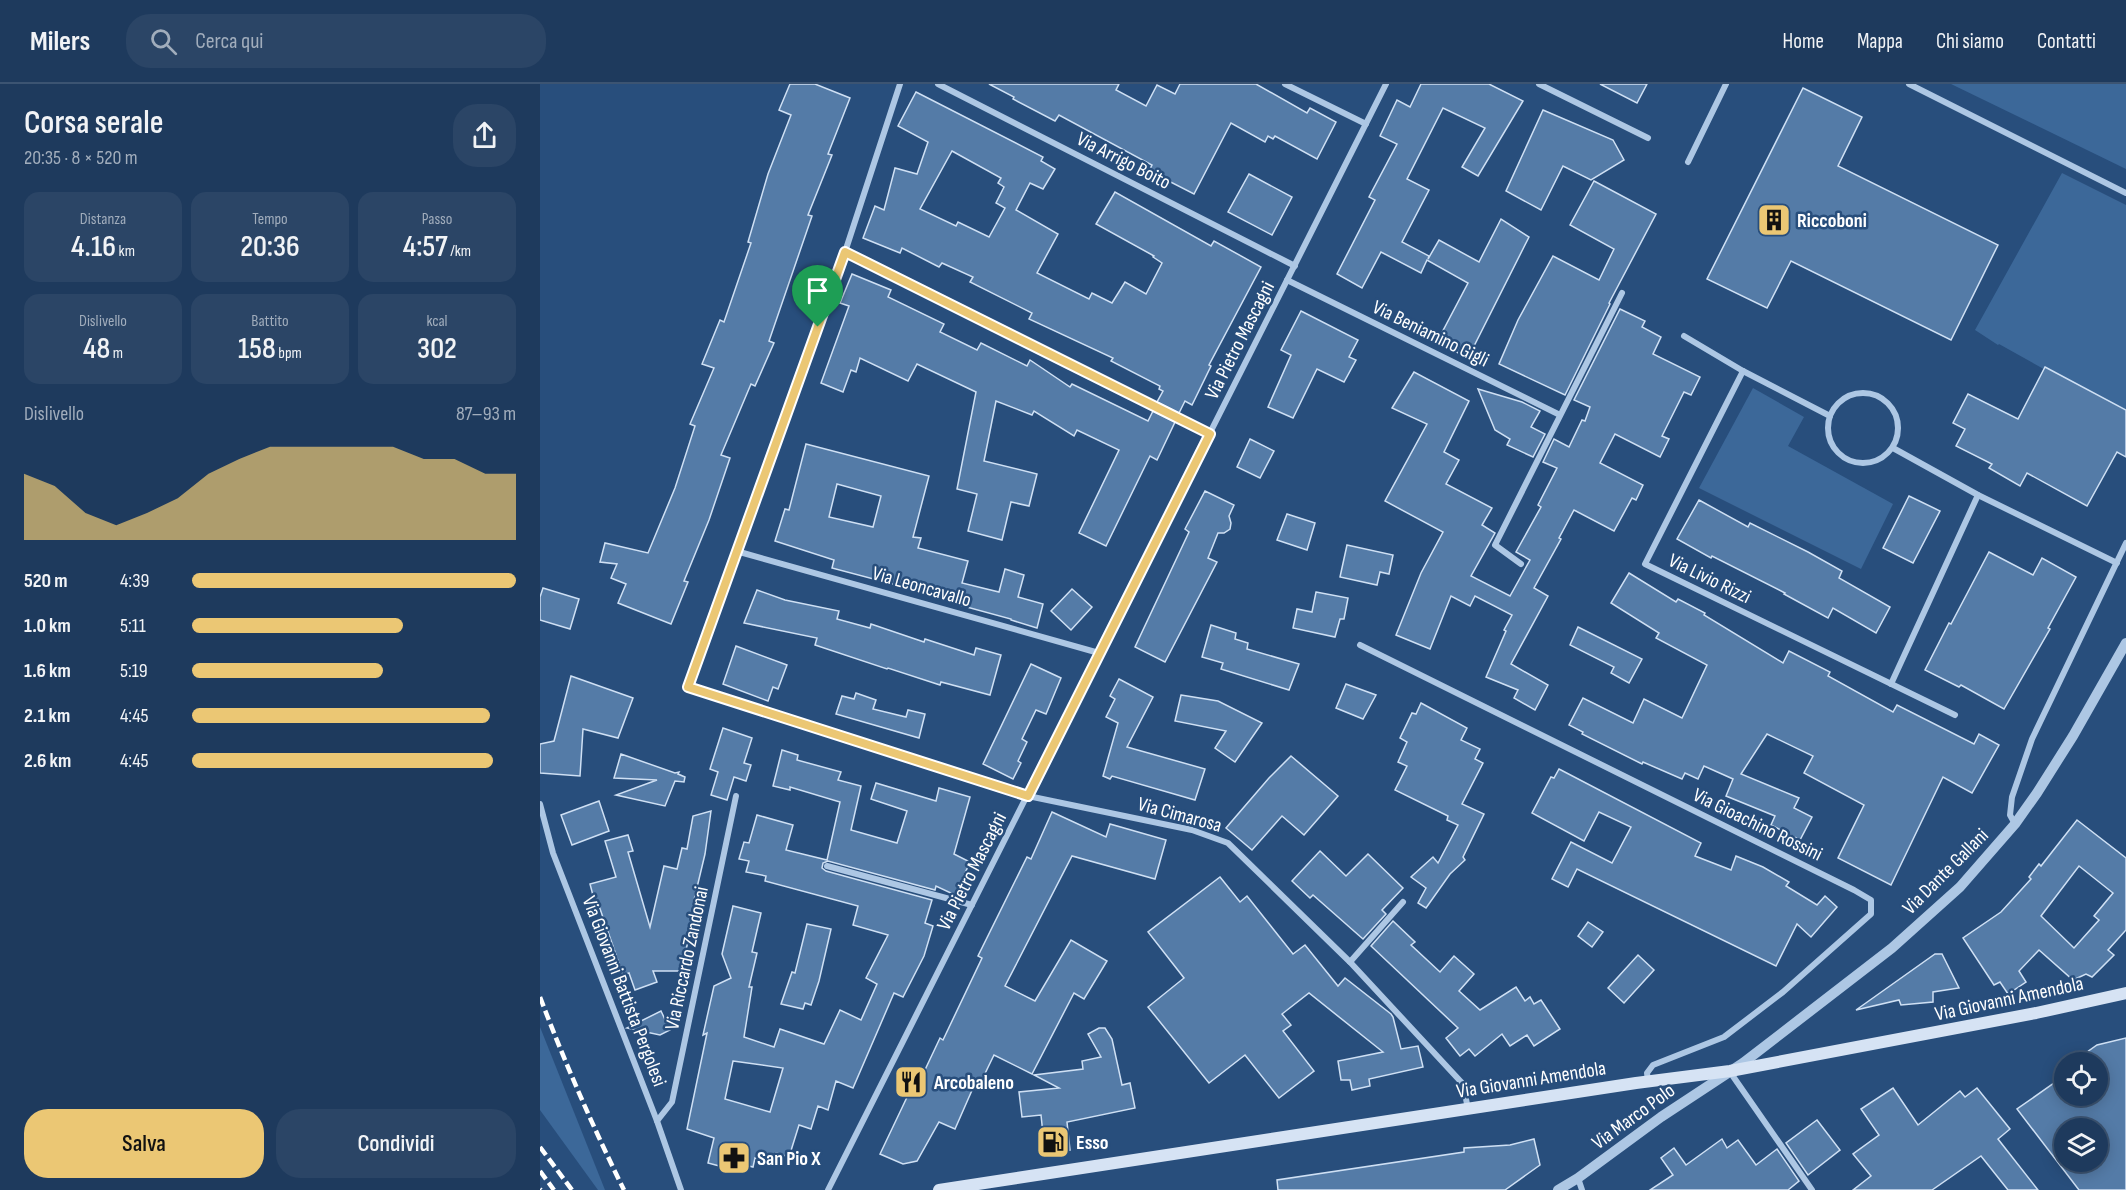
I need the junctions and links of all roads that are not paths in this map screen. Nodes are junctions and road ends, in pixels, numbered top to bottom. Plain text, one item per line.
1 (900, 84) edge
2 (938, 84) edge
3 (1285, 84) edge
4 (1386, 84) edge
5 (1539, 84) edge
6 (1726, 84) edge
7 (1909, 84) edge
8 (1366, 124) junction
9 (1648, 138) dead end
10 (1688, 162) dead end
11 (2126, 193) edge
12 (845, 252) junction
13 (1295, 266) junction
14 (1287, 280) junction
15 (1622, 293) dead end
16 (1684, 336) dead end
17 (1743, 371) junction
18 (1560, 415) junction
19 (1830, 416) junction
20 (1210, 434) junction
21 (1893, 448) junction
22 (1978, 495) junction
23 (2126, 543) edge
24 (736, 552) junction
25 (2117, 563) junction
26 (1521, 564) dead end
27 (2126, 643) edge
28 (1360, 645) dead end
29 (1099, 653) junction
30 (1891, 684) junction
31 (1954, 715) dead end
32 (736, 796) dead end
33 (1028, 796) junction
34 (540, 804) edge
35 (2015, 824) junction
36 (827, 866) dead end
37 (1403, 902) dead end
38 (972, 905) junction
39 (1350, 962) junction
40 (2126, 993) edge
41 (1730, 1071) junction
42 (1648, 1081) junction
43 (1468, 1109) junction
44 (657, 1121) junction
45 (1578, 1178) junction
46 (681, 1190) edge
47 (828, 1190) edge
48 (939, 1190) edge
49 (1558, 1190) edge
50 (1582, 1190) edge
51 (1812, 1190) edge

1 - 12 street
2 - 13 street, Via Arrigo Boito
3 - 8 street
4 - 8 street, Via Pietro Mascagni
5 - 9 street
6 - 10 street
7 - 11 street
8 - 13 street, Via Pietro Mascagni
12 - 20 street
12 - 24 street
13 - 14 street, Via Pietro Mascagni
14 - 18 street, Via Beniamino Gigli
14 - 20 street, Via Pietro Mascagni
15 - 18 street
16 - 17 street
17 - 19 street
17 - 30 street, Via Livio Rizzi
18 - 26 street
19 - 21 street
19 - 21 street
20 - 29 street, Via Pietro Mascagni
21 - 22 street
22 - 25 street
22 - 30 street
23 - 25 street
24 - 29 street, Via Leoncavallo
24 - 33 street, Via Cimarosa
25 - 35 street
27 - 35 street, Via Dante Gallani
28 - 42 street, Via Gioachino Rossini
29 - 33 street, Via Pietro Mascagni
30 - 31 street, Via Livio Rizzi
32 - 44 street, Via Riccardo Zandonai
33 - 38 street, Via Pietro Mascagni
33 - 39 street, Via Cimarosa
34 - 44 street, Via Giovanni Battista Pergolesi
35 - 41 street, Via Dante Gallani
36 - 38 street
37 - 39 street
38 - 47 street, Via Pietro Mascagni
39 - 43 street, Via Cimarosa
40 - 41 main road, Via Giovanni Amendola
41 - 42 main road, Via Giovanni Amendola
41 - 45 street, Via Marco Polo
41 - 51 street
42 - 43 main road, Via Giovanni Amendola
43 - 48 main road, Via Giovanni Amendola
44 - 46 street, Via Giovanni Battista Pergolesi
45 - 49 street, Via Marco Polo
45 - 50 street

